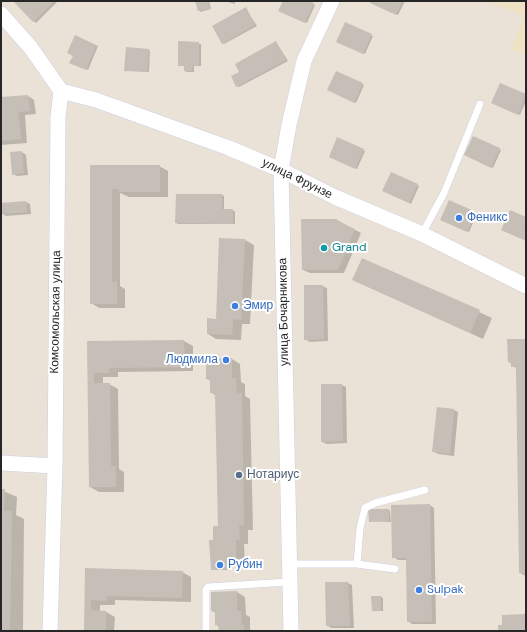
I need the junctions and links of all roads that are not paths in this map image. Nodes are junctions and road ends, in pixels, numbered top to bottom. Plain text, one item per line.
1 (332, 1) edge
2 (1, 14) edge
3 (61, 91) junction
4 (480, 104) dead end
5 (281, 170) junction
6 (422, 234) junction
7 (526, 286) edge
8 (1, 464) edge
9 (54, 466) junction
10 (425, 490) dead end
11 (290, 564) junction
12 (357, 564) junction
13 (395, 569) dead end
14 (290, 582) junction
15 (50, 631) edge
16 (206, 631) edge
17 (290, 631) edge

1 - 5 street, улица Бочарникова
2 - 3 street
3 - 5 street, улица Фрунзе
3 - 9 street, Комсомольская улица
4 - 6 lane
5 - 6 street, улица Фрунзе
5 - 11 street, улица Бочарникова
6 - 7 street, улица Фрунзе
8 - 9 street
9 - 15 street, Комсомольская улица
10 - 12 lane
11 - 12 lane
11 - 14 street, улица Бочарникова
12 - 13 lane
14 - 16 lane
14 - 17 street, улица Бочарникова

